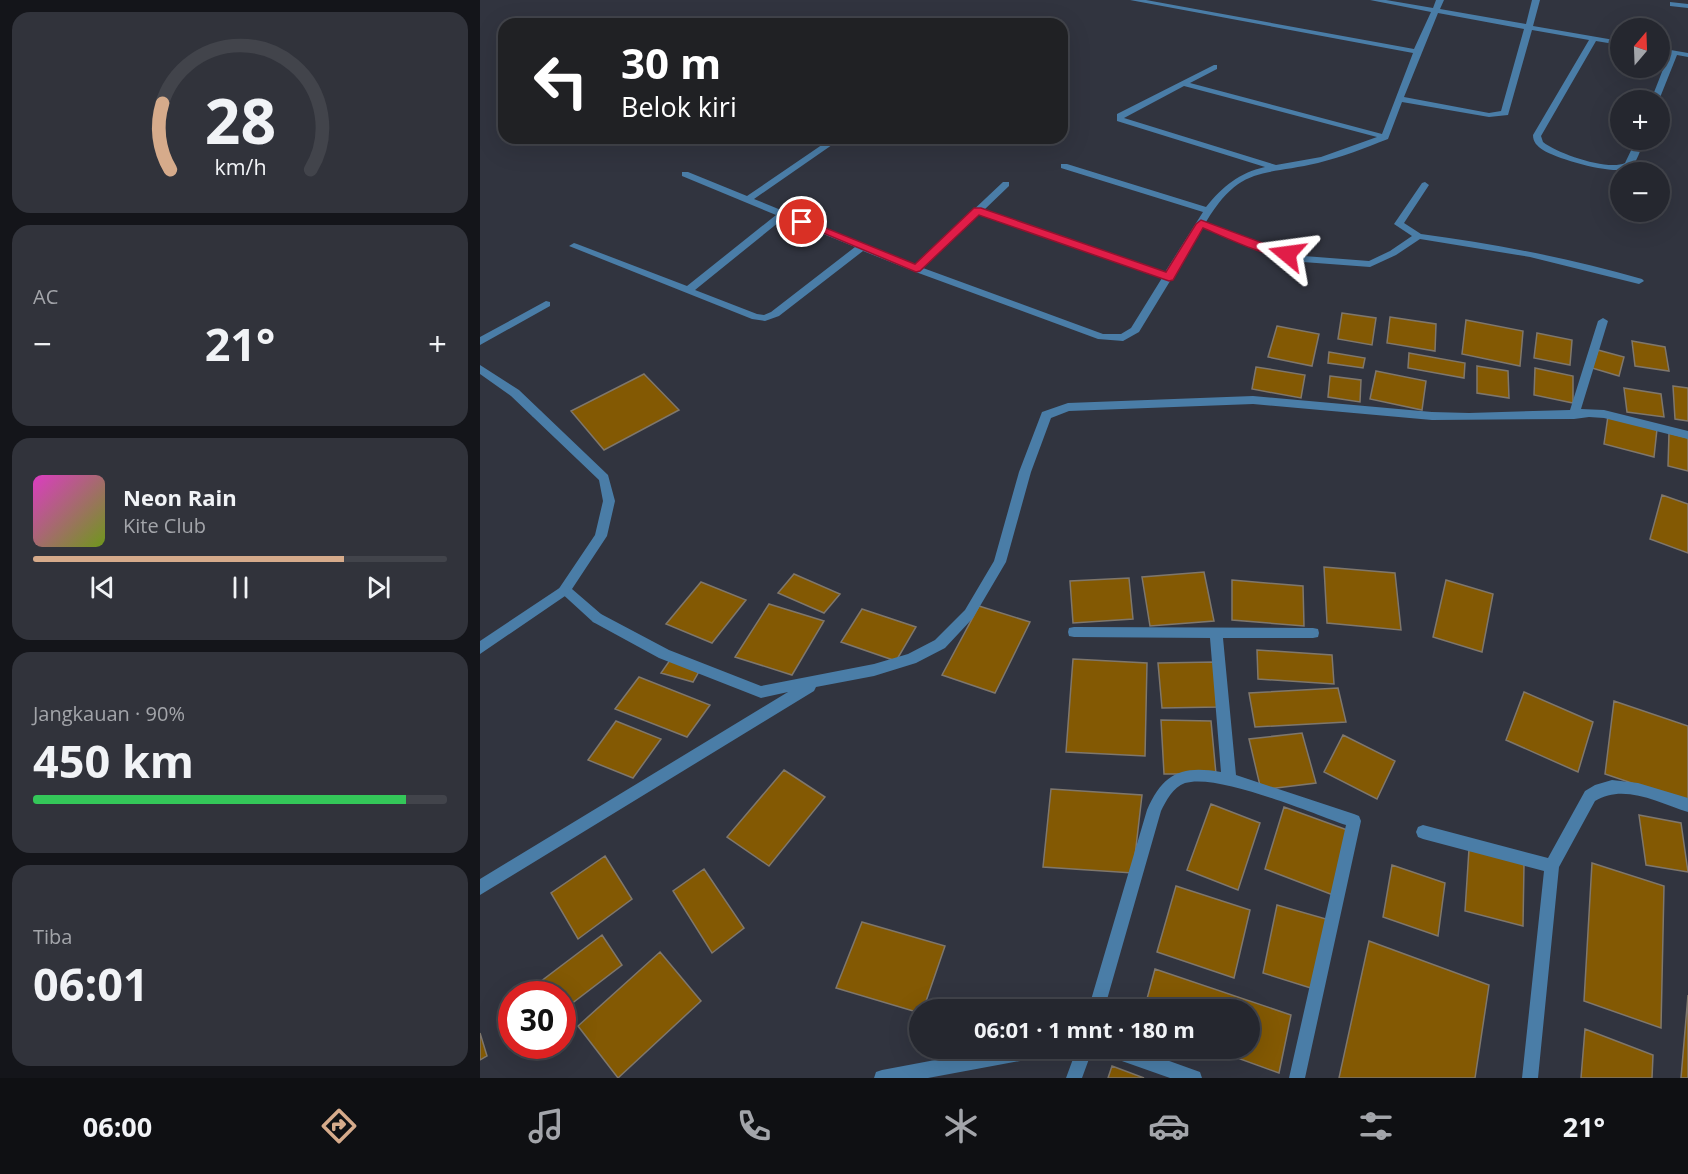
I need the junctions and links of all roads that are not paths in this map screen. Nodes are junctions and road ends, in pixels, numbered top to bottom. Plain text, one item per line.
1 (1134, 0) edge
2 (1374, 0) edge
3 (1440, 0) edge
4 (1536, 0) edge
5 (1673, 4) dead end
6 (1688, 6) edge
7 (1435, 11) junction
8 (1529, 27) junction
9 (1594, 38) junction
10 (1610, 41) edge
11 (1670, 51) edge
12 (1417, 52) junction
13 (1674, 52) junction
14 (1688, 55) edge
15 (1214, 67) dead end
16 (1183, 83) junction
17 (1659, 90) edge
18 (1400, 99) junction
19 (1385, 137) junction
20 (829, 144) edge
21 (1636, 150) edge
22 (1064, 166) dead end
23 (1274, 166) junction
24 (685, 174) dead end
25 (1006, 184) dead end
26 (1425, 184) dead end
27 (747, 200) junction
28 (978, 211) junction
29 (1208, 212) junction
30 (783, 214) junction
31 (1201, 224) junction
32 (1418, 236) junction
33 (574, 246) dead end
34 (862, 247) junction
35 (916, 269) junction
36 (1169, 277) junction
37 (1639, 281) dead end
38 (687, 291) junction
39 (546, 304) dead end
40 (1603, 321) dead end
41 (480, 342) edge
42 (480, 369) edge
43 (1574, 415) junction
44 (1688, 435) edge
45 (564, 590) junction
46 (1074, 632) dead end
47 (1216, 633) junction
48 (1312, 633) dead end
49 (480, 648) edge
50 (816, 682) junction
51 (1229, 779) junction
52 (1688, 805) edge
53 (1423, 832) dead end
54 (1552, 867) junction
55 (480, 888) edge
56 (1099, 999) edge
57 (986, 1059) edge
58 (1081, 1059) edge
59 (1140, 1059) edge
60 (882, 1078) edge
61 (1074, 1078) edge
62 (1194, 1078) edge
63 (1297, 1078) edge
64 (1530, 1078) edge

1 - 12 street
2 - 7 street
3 - 7 street
4 - 8 street
5 - 6 street
7 - 8 street
7 - 12 street
8 - 9 street
8 - 18 street
9 - 10 street
9 - 21 street
11 - 13 street
12 - 18 street
13 - 14 street
13 - 17 street
15 - 16 street
16 - 19 street
16 - 23 street
18 - 19 street
19 - 23 street
20 - 27 street
22 - 29 street
23 - 29 street
24 - 27 street
25 - 28 street
26 - 32 street
27 - 30 street
28 - 35 street
28 - 36 street
29 - 31 street
30 - 34 street
30 - 38 street
31 - 32 street
31 - 36 street
32 - 37 street
33 - 38 street
34 - 35 street
34 - 38 street
35 - 36 street
39 - 41 street
40 - 43 street
42 - 45 street
43 - 44 street
43 - 50 street
45 - 49 street
45 - 50 street
46 - 47 street
47 - 48 street
47 - 51 street
50 - 55 street
51 - 56 street
51 - 63 street
52 - 54 street
53 - 54 street
54 - 64 street
57 - 60 street
58 - 61 street
59 - 62 street

